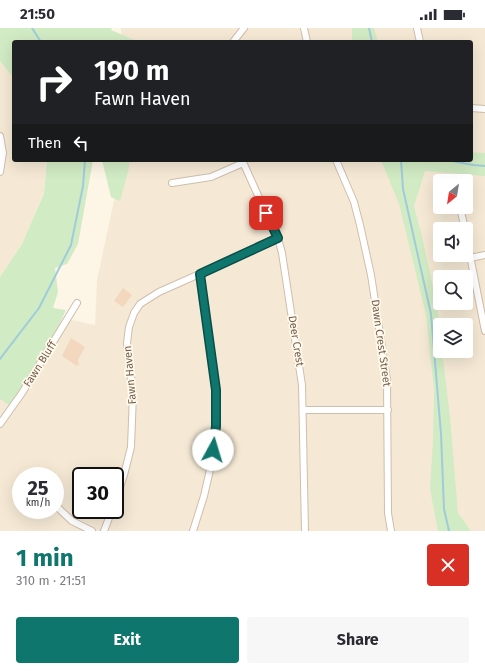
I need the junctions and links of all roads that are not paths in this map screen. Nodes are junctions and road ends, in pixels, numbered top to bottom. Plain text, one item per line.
1 (304, 28) edge
2 (417, 28) edge
3 (239, 30) edge
4 (234, 40) edge
5 (307, 40) edge
6 (420, 40) edge
7 (473, 108) edge
8 (485, 109) edge
9 (0, 136) edge
10 (241, 162) edge
11 (243, 162) edge
12 (337, 162) edge
13 (0, 172) edge
14 (172, 183) dead end
15 (278, 238) junction
16 (485, 255) edge
17 (473, 257) edge
18 (471, 262) edge
19 (200, 274) junction
20 (77, 303) dead end
21 (485, 331) edge
22 (302, 410) junction
23 (388, 410) junction
24 (0, 424) edge
25 (124, 475) edge
26 (64, 513) edge
27 (109, 519) edge
28 (92, 531) edge
29 (104, 531) edge
30 (193, 531) edge
31 (305, 531) edge
32 (391, 531) edge

1 - 5 street
2 - 6 street
3 - 4 street
7 - 8 street
9 - 13 street
10 - 14 street
11 - 15 street, Deer Crest
12 - 23 street, Dawn Crest Street
15 - 19 street, Fawn Haven
15 - 22 street, Deer Crest
16 - 17 street
18 - 21 street
19 - 25 street, Fawn Haven
19 - 30 street
20 - 24 street, Fawn Bluff
22 - 23 street
22 - 31 street, Deer Crest
23 - 32 street, Dawn Crest Street
26 - 28 street
27 - 29 street

